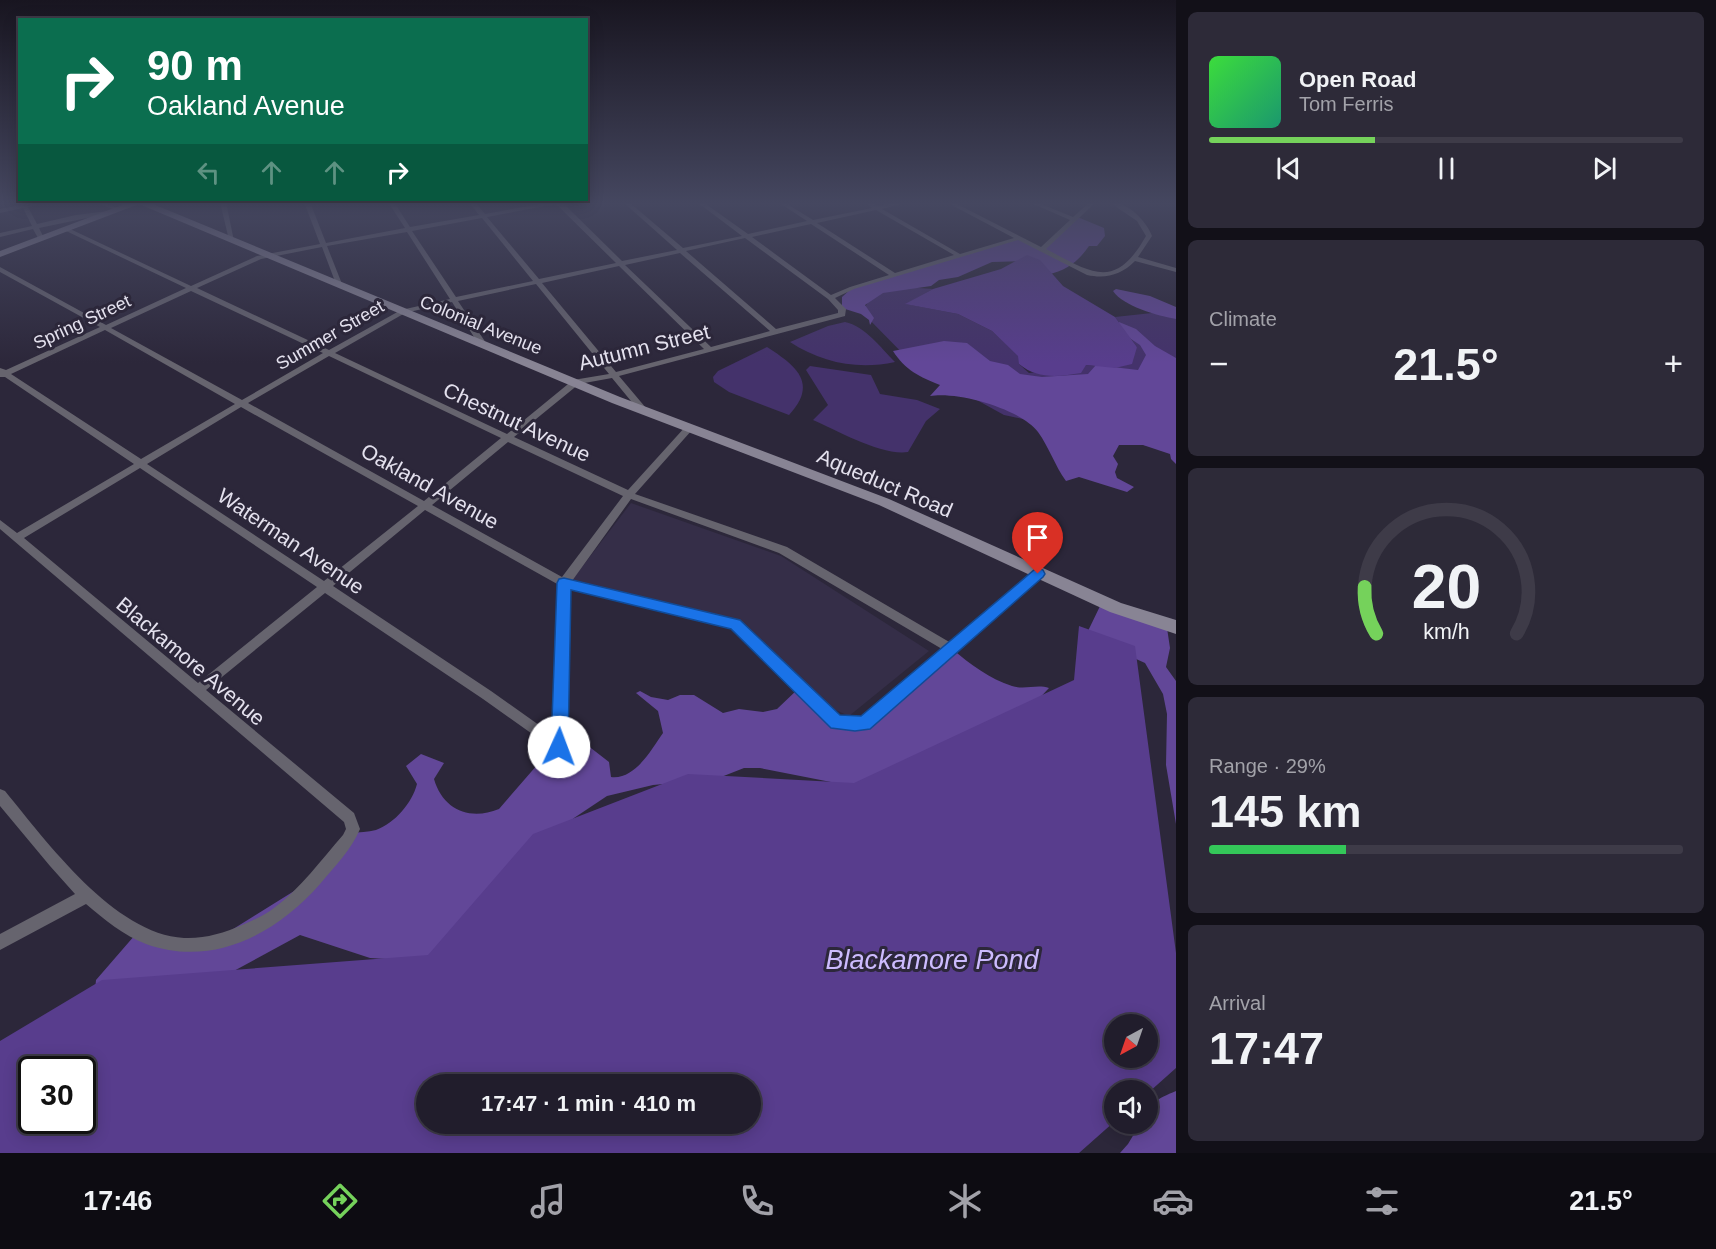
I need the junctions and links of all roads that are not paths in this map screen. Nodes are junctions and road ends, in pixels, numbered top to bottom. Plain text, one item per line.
1 (124, 256) edge
2 (267, 256) joint
3 (329, 256) edge
4 (424, 256) edge
5 (517, 256) edge
6 (613, 256) edge
7 (658, 256) edge
8 (690, 256) edge
9 (772, 256) edge
10 (864, 256) edge
11 (960, 256) edge
12 (1053, 256) edge
13 (1133, 258) joint
14 (621, 264) junction
15 (0, 268) edge
16 (1176, 270) edge
17 (894, 275) junction
18 (538, 282) junction
19 (339, 284) junction
20 (193, 288) junction
21 (830, 298) junction
22 (453, 301) junction
23 (403, 311) junction
24 (105, 327) junction
25 (775, 332) junction
26 (482, 343) junction
27 (710, 350) junction
28 (328, 352) junction
29 (2, 373) edge
30 (614, 375) junction
31 (576, 382) junction
32 (242, 403) junction
33 (643, 410) junction
34 (689, 428) junction
35 (506, 437) junction
36 (140, 464) junction
37 (629, 495) junction
38 (423, 505) junction
39 (0, 524) edge
40 (16, 538) junction
41 (1038, 574) junction
42 (564, 583) junction
43 (325, 587) junction
44 (1176, 627) edge
45 (950, 648) junction
46 (197, 691) junction
47 (0, 796) edge
48 (86, 896) junction
49 (0, 942) edge

1 - 20 street, Chestnut Avenue
2 - 19 street, Colonial Avenue
2 - 20 street, Spring Street
3 - 19 street
4 - 22 street
5 - 18 street
6 - 14 street
7 - 14 street, Summer Street
8 - 25 street
9 - 21 street
10 - 17 street
11 - 17 street
12 - 13 street
13 - 16 street
14 - 18 street, Summer Street
14 - 27 street
15 - 24 street, Oakland Avenue
17 - 21 street
18 - 22 street, Summer Street
18 - 30 street
19 - 23 street, Colonial Avenue
20 - 24 street, Spring Street
20 - 28 street, Chestnut Avenue
21 - 25 street, Autumn Street
22 - 23 street, Summer Street
22 - 26 street
23 - 26 street, Colonial Avenue
23 - 28 street, Summer Street
24 - 29 street, Spring Street
24 - 32 street, Oakland Avenue
25 - 27 street, Autumn Street
26 - 31 street, Colonial Avenue
27 - 30 street, Autumn Street
28 - 32 street, Summer Street
28 - 35 street, Chestnut Avenue
29 - 36 street, Waterman Avenue
30 - 31 street, Autumn Street
30 - 33 street
31 - 33 street, Aqueduct Road
31 - 35 street, Autumn Street
32 - 36 street, Summer Street
32 - 38 street, Oakland Avenue
33 - 34 street, Aqueduct Road
34 - 37 street
34 - 41 street, Aqueduct Road
35 - 37 street, Chestnut Avenue
35 - 38 street, Autumn Street
36 - 40 street, Summer Street
36 - 43 street, Waterman Avenue
37 - 42 street
37 - 45 street, Chestnut Avenue
38 - 42 street, Oakland Avenue
38 - 43 street, Autumn Street
39 - 40 street, Blackamore Avenue
40 - 46 street, Blackamore Avenue
41 - 44 street, Aqueduct Road
41 - 45 street
42 - 43 street, Waterman Avenue
42 - 45 street, Oakland Avenue
43 - 46 street, Autumn Street
46 - 48 street, Blackamore Avenue
47 - 48 street
48 - 49 street

